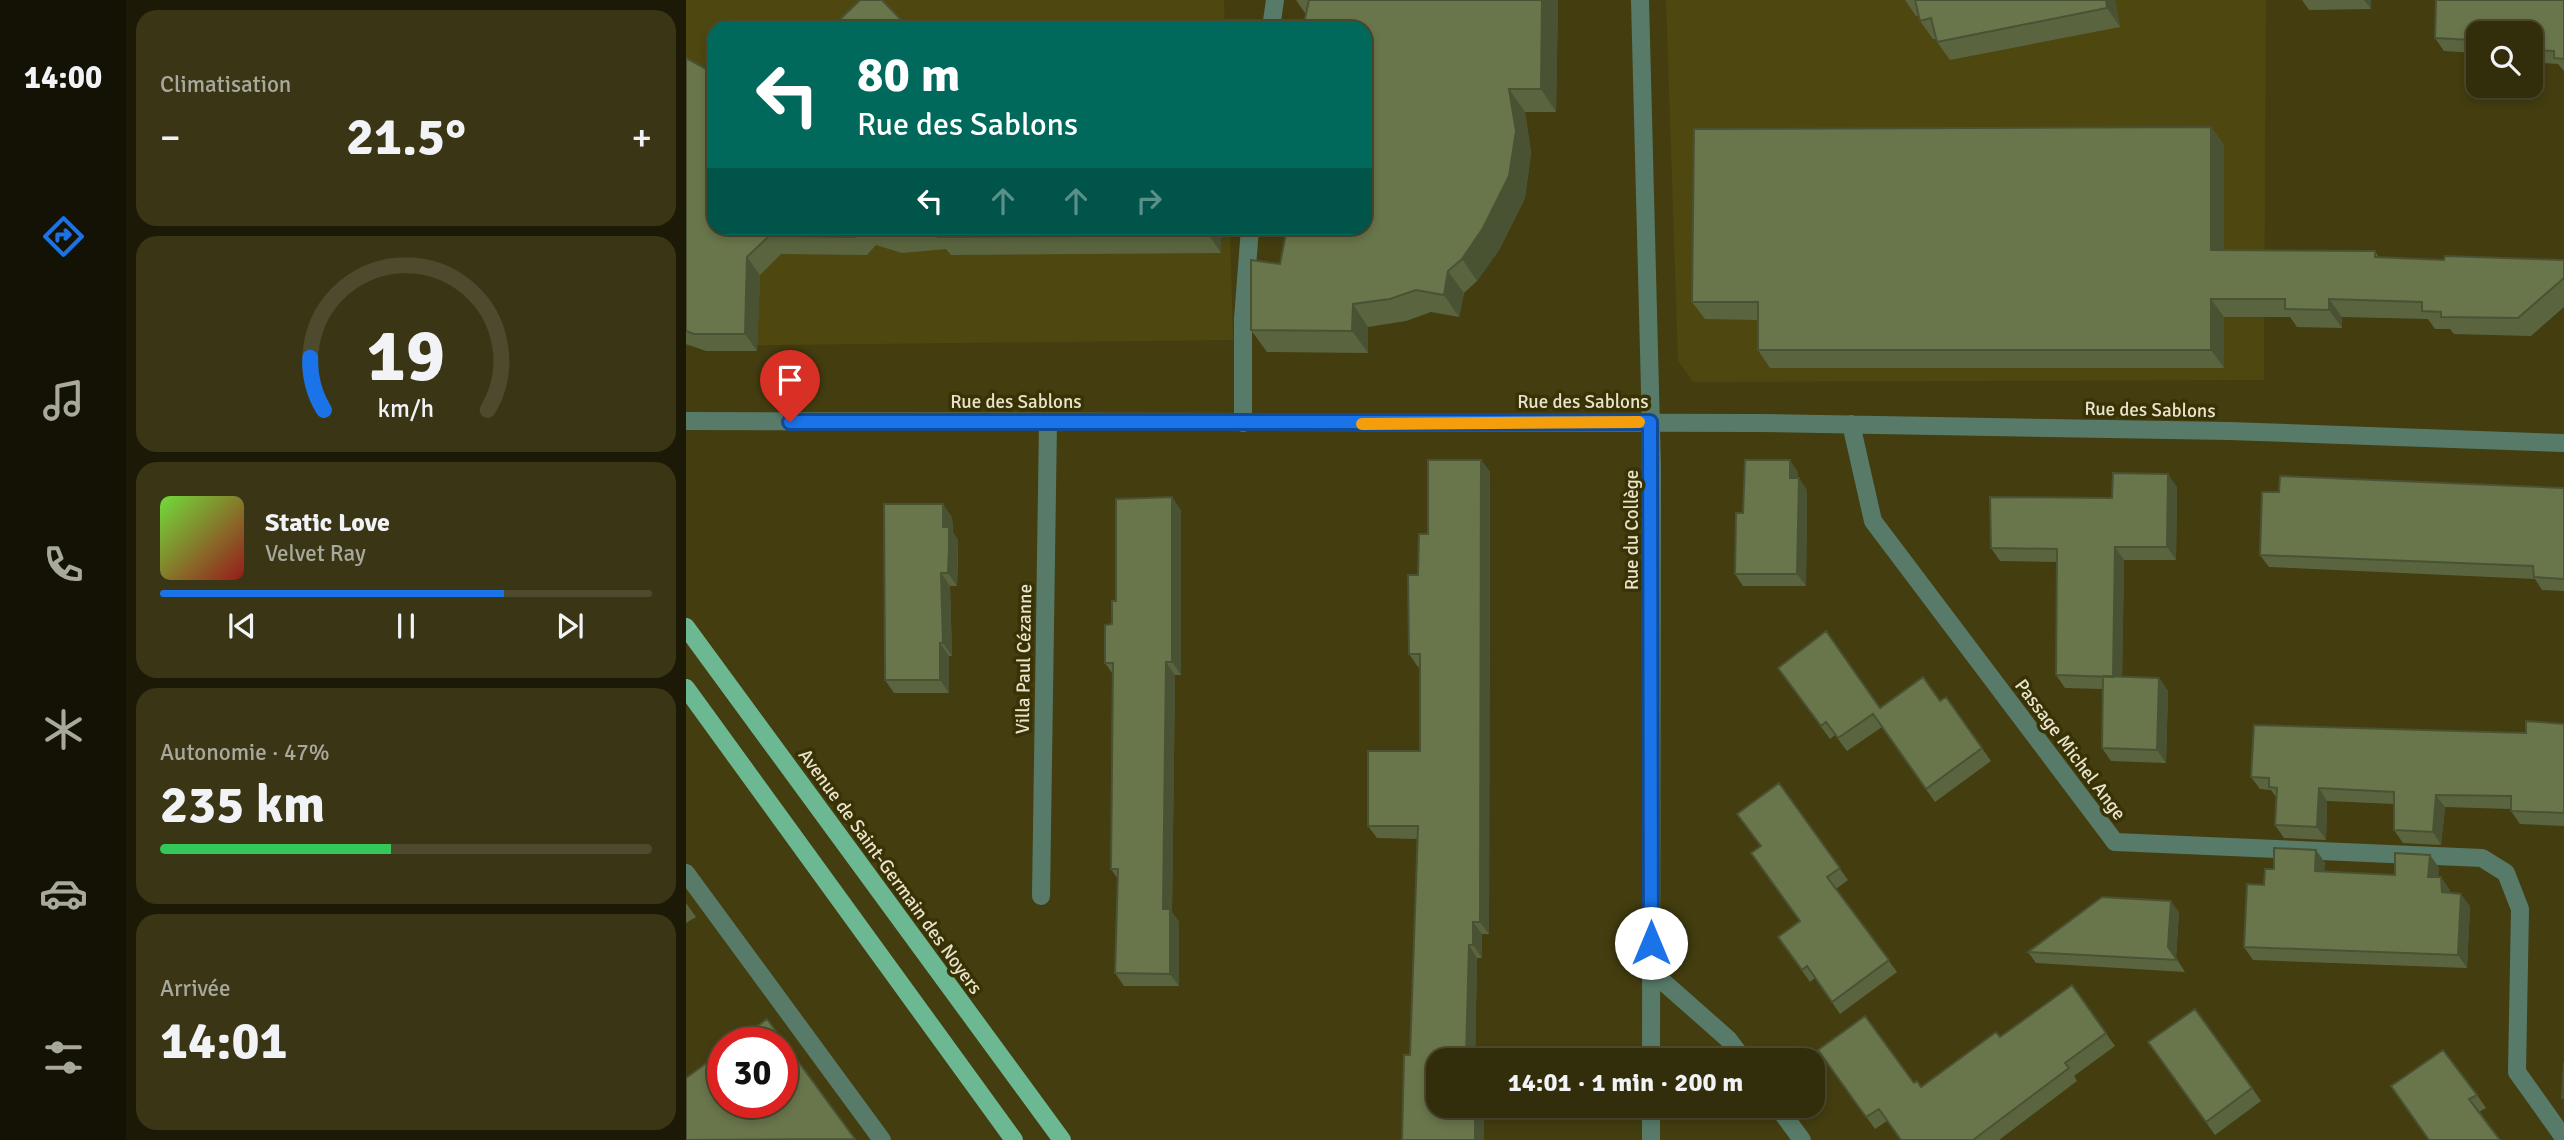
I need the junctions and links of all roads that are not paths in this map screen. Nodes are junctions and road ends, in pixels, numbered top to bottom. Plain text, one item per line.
1 (1275, 0) edge
2 (1640, 0) edge
3 (1272, 21) edge
4 (1249, 235) edge
5 (686, 421) edge
6 (1048, 422) junction
7 (1650, 422) junction
8 (1243, 423) junction
9 (1851, 424) junction
10 (2564, 443) edge
11 (686, 627) edge
12 (686, 688) edge
13 (686, 873) edge
14 (1041, 896) dead end
15 (1651, 971) junction
16 (1651, 1048) edge
17 (1735, 1048) edge
18 (1651, 1118) edge
19 (1786, 1118) edge
20 (2564, 1138) edge
21 (882, 1140) edge
22 (1014, 1140) edge
23 (1062, 1140) edge
24 (1651, 1140) edge
25 (1802, 1140) edge

1 - 3 street
2 - 7 street, Rue du Collège
4 - 8 street
5 - 6 street, Rue des Sablons
6 - 8 street, Rue des Sablons
6 - 14 street, Villa Paul Cézanne
7 - 8 street, Rue des Sablons
7 - 9 street, Rue des Sablons
7 - 15 street, Rue du Collège
9 - 10 street, Rue des Sablons
9 - 20 street, Passage Michel Ange
11 - 23 main road, Avenue de Saint-Germain des Noyers
12 - 22 main road
13 - 21 street
15 - 16 street, Rue du Collège
15 - 17 street
18 - 24 street
19 - 25 street

